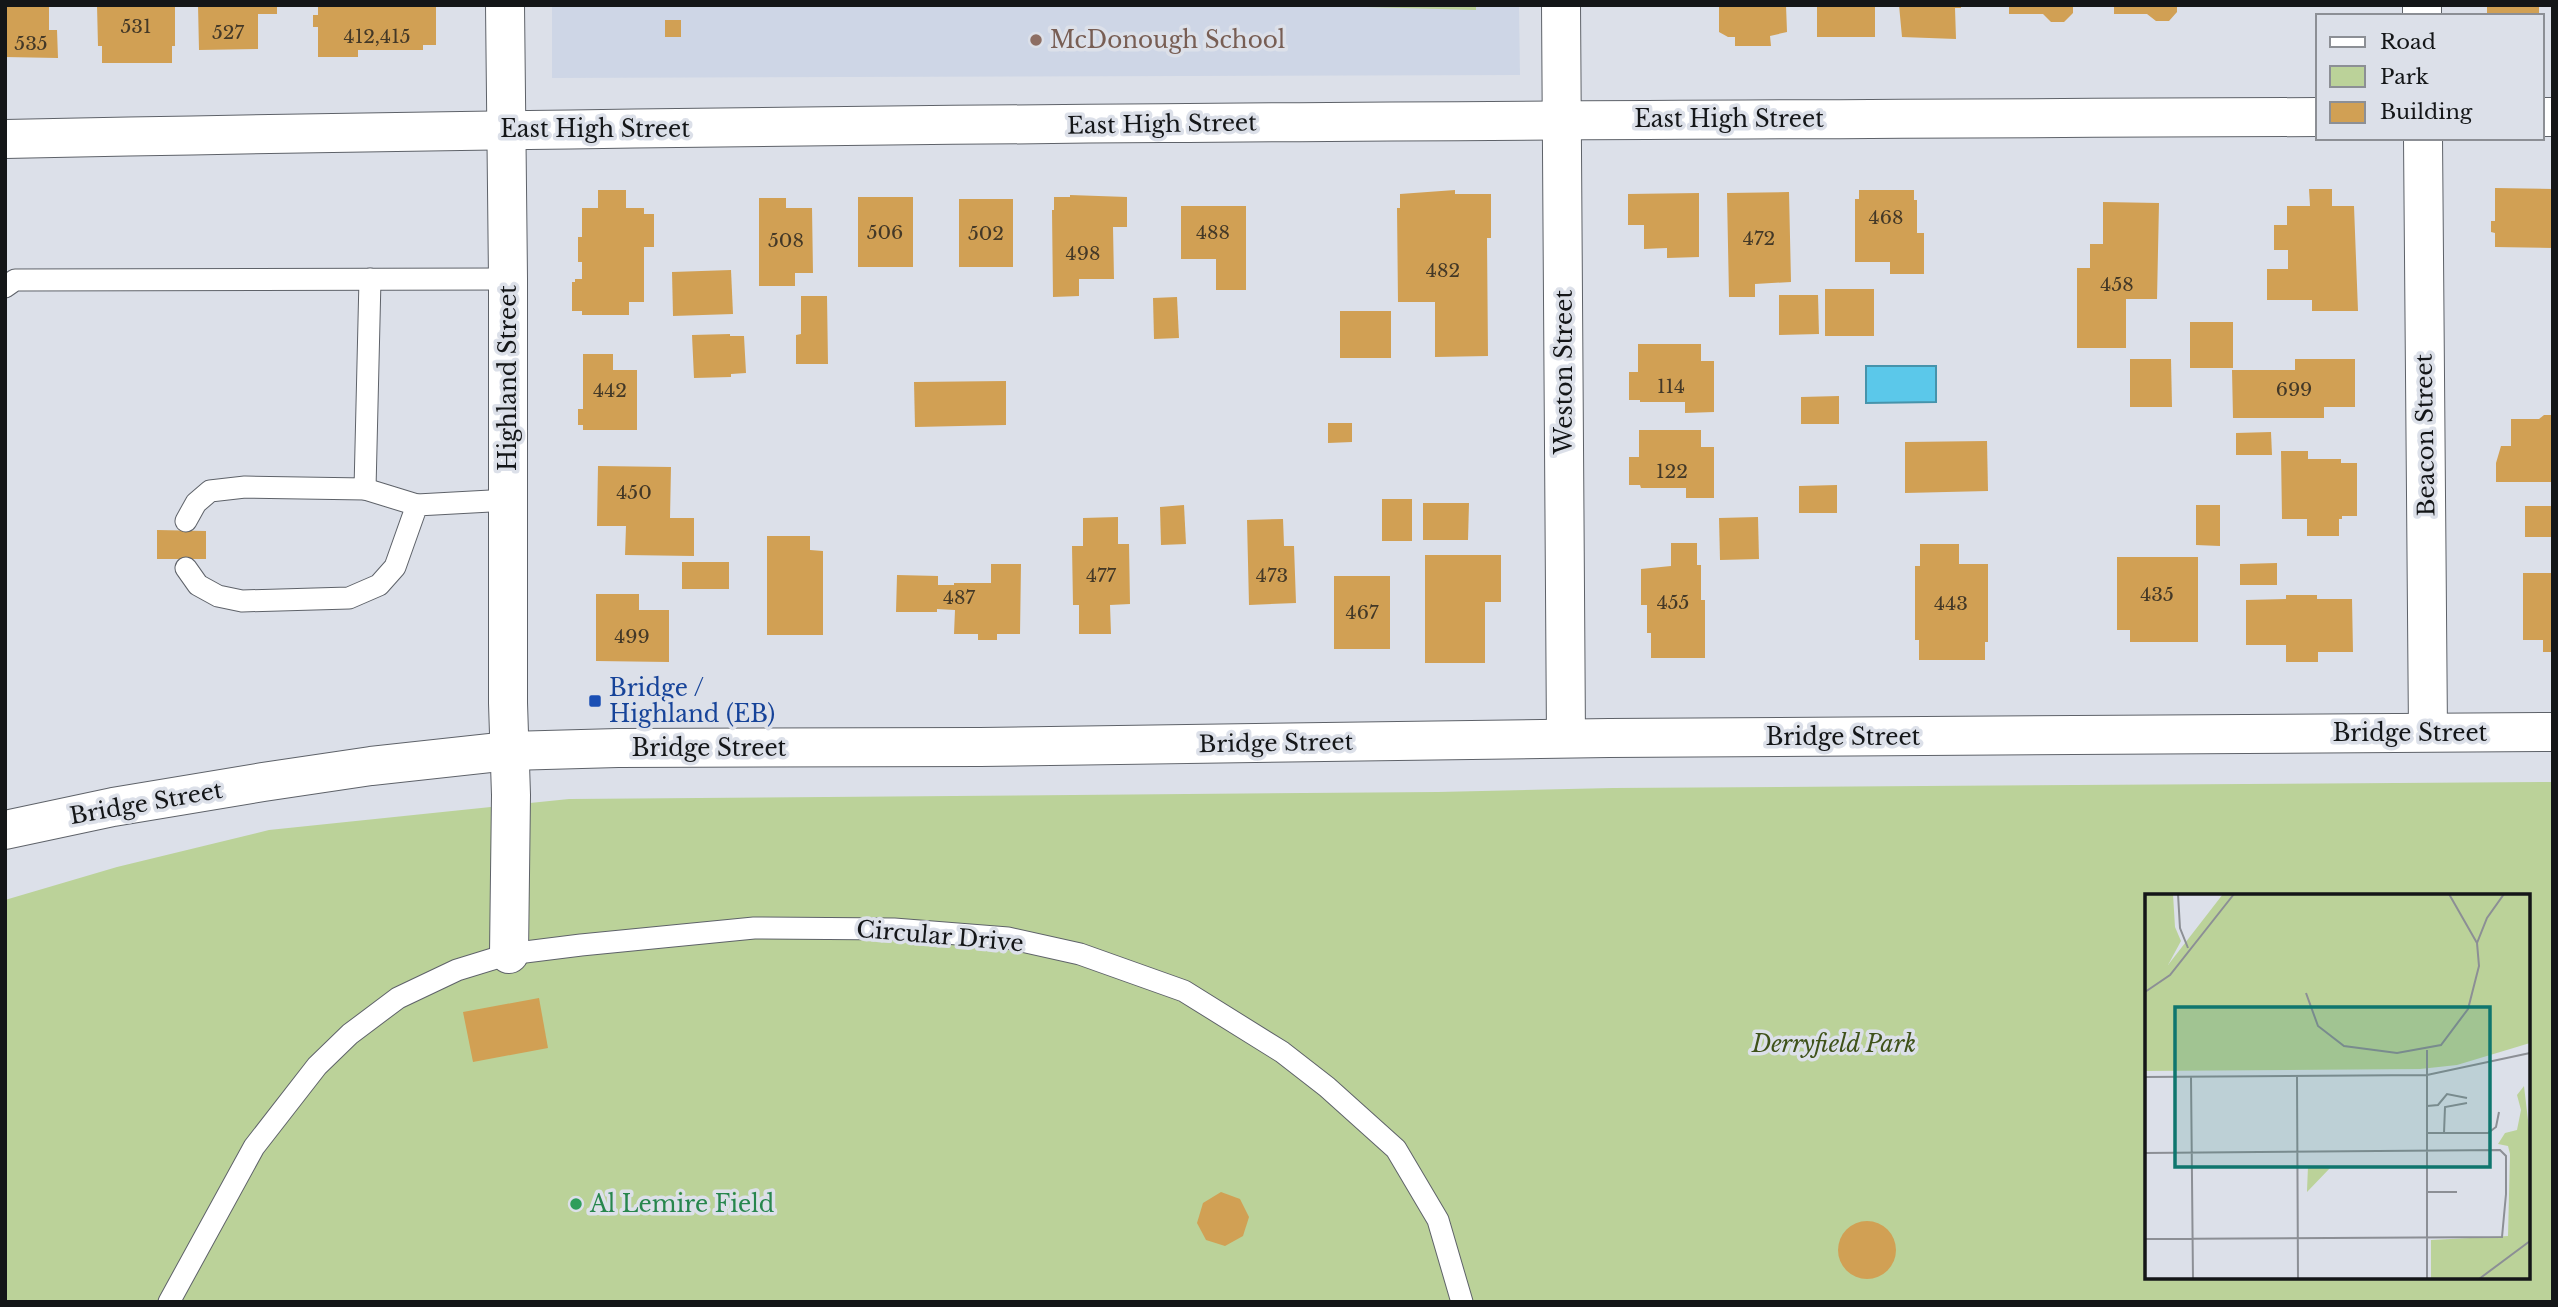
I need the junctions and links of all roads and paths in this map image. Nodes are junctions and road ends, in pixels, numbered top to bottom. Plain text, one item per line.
1 (505, 5) edge
2 (1561, 5) edge
3 (2316, 117) edge
4 (1562, 120) junction
5 (507, 128) junction
6 (5, 139) edge
7 (2423, 140) edge
8 (370, 279) junction
9 (508, 279) junction
10 (5, 287) edge
11 (365, 489) junction
12 (509, 500) junction
13 (417, 505) junction
14 (186, 521) dead end
15 (186, 568) dead end
16 (2428, 732) junction
17 (2553, 732) edge
18 (1566, 738) junction
19 (509, 751) junction
20 (5, 830) edge
21 (509, 954) junction
22 (169, 1302) edge
23 (1462, 1302) edge

1 - 5 street, Highland Street
2 - 4 street, Weston Street
3 - 4 street, East High Street
4 - 5 street, East High Street
4 - 18 street, Weston Street
5 - 6 street, East High Street
5 - 9 street, Highland Street
7 - 16 street, Beacon Street
8 - 9 lane
8 - 10 lane
8 - 11 lane
9 - 12 street, Highland Street
11 - 13 lane
11 - 14 lane
12 - 13 lane
12 - 19 street, Highland Street
13 - 15 lane
16 - 17 street, Bridge Street
16 - 18 street, Bridge Street
18 - 19 street, Bridge Street
19 - 20 street, Bridge Street
19 - 21 street
21 - 22 lane, Circular Drive
21 - 23 lane, Circular Drive

